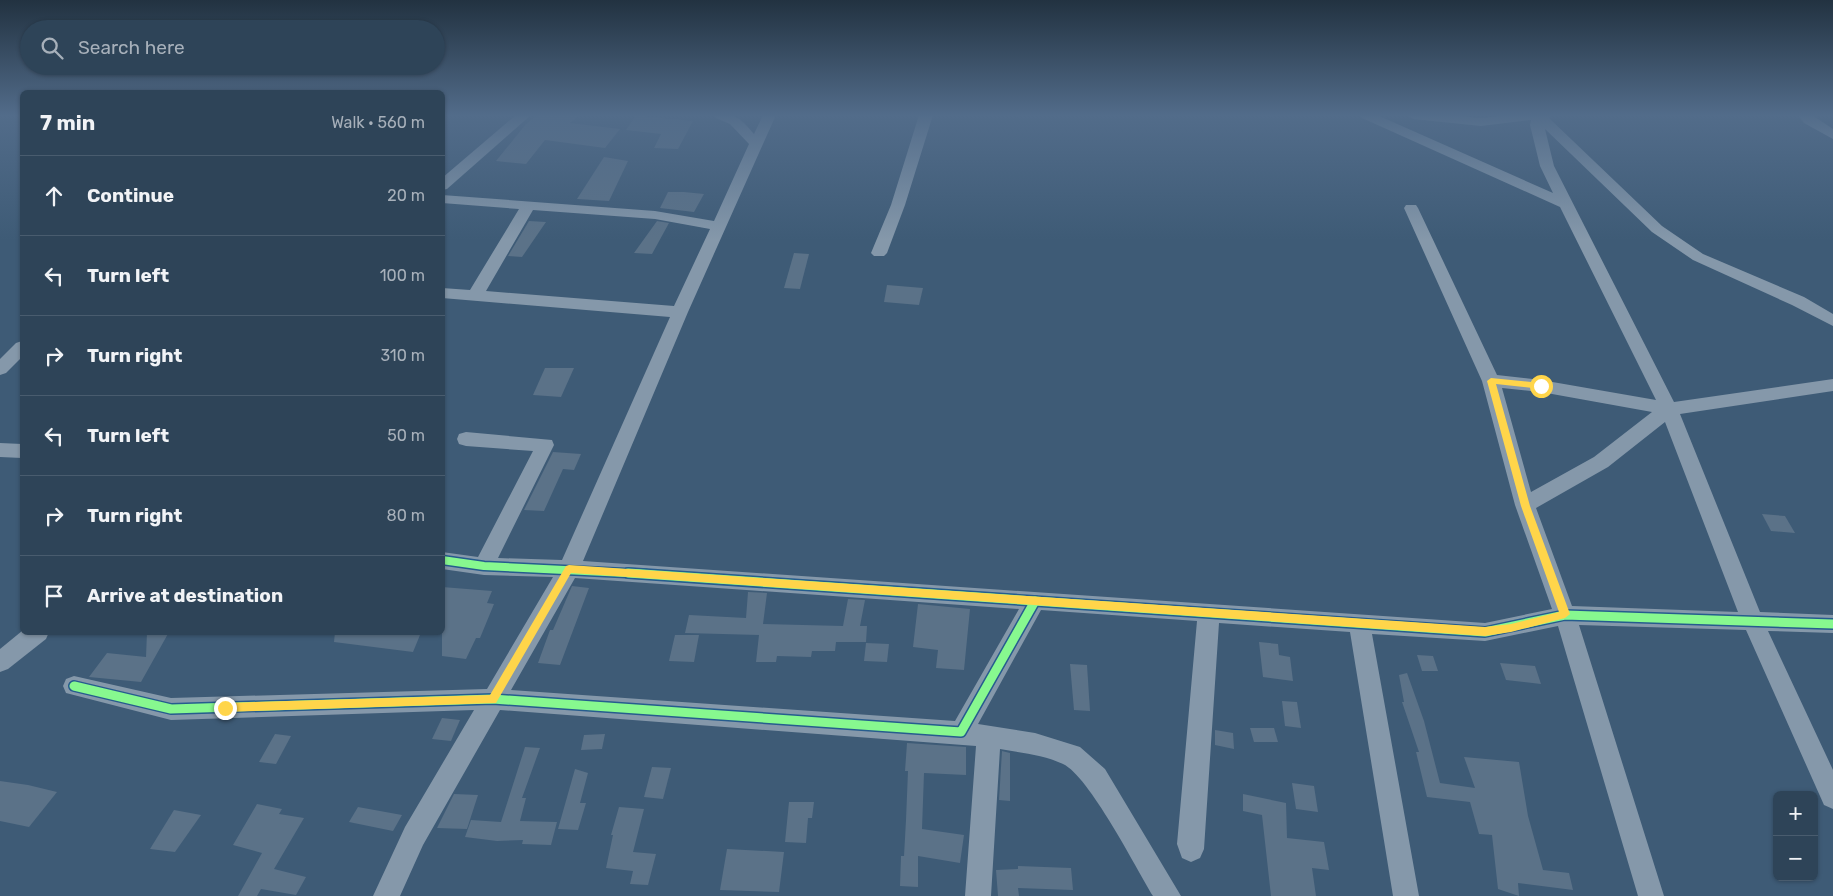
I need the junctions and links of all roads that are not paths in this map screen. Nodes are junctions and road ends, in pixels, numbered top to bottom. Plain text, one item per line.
1 (476, 157) edge
2 (750, 157) edge
3 (913, 157) edge
4 (1460, 157) edge
5 (1545, 157) edge
6 (1583, 157) edge
7 (445, 183) edge
8 (445, 199) edge
9 (529, 204) junction
10 (1566, 204) junction
11 (1411, 208) dead end
12 (719, 226) junction
13 (879, 253) dead end
14 (445, 293) edge
15 (475, 296) junction
16 (680, 312) junction
17 (1833, 321) edge
18 (20, 349) edge
19 (0, 368) edge
20 (1491, 381) junction
21 (1833, 385) edge
22 (1669, 409) junction
23 (466, 439) dead end
24 (1525, 506) junction
25 (445, 560) edge
26 (484, 566) junction
27 (569, 569) junction
28 (1035, 601) junction
29 (1209, 613) junction
30 (1565, 614) junction
31 (1752, 619) junction
32 (1359, 623) junction
33 (1833, 624) edge
34 (34, 635) edge
35 (0, 662) edge
36 (74, 686) dead end
37 (493, 699) junction
38 (960, 732) junction
39 (989, 736) junction
40 (1833, 797) edge
41 (1191, 849) dead end
42 (386, 896) edge
43 (978, 896) edge
44 (1168, 896) edge
45 (1406, 896) edge
46 (1651, 896) edge

1 - 7 street
2 - 12 street
3 - 13 street
4 - 10 street
5 - 10 street
6 - 17 street
8 - 9 street
9 - 12 street
9 - 15 street
10 - 22 street
11 - 20 street
12 - 16 street
14 - 15 street
15 - 16 street
16 - 27 street
18 - 19 street
20 - 22 street
20 - 24 street
21 - 22 street
22 - 24 street
22 - 31 street
23 - 26 street
24 - 30 street
25 - 26 street
26 - 27 street
27 - 28 street
27 - 37 street
28 - 29 street
28 - 38 street
29 - 32 street
29 - 41 street
30 - 31 street
30 - 32 street
30 - 46 street
31 - 33 street
31 - 40 street
32 - 45 street
34 - 35 street
36 - 37 street
37 - 38 street
37 - 42 street
38 - 39 street
39 - 43 street
39 - 44 street

